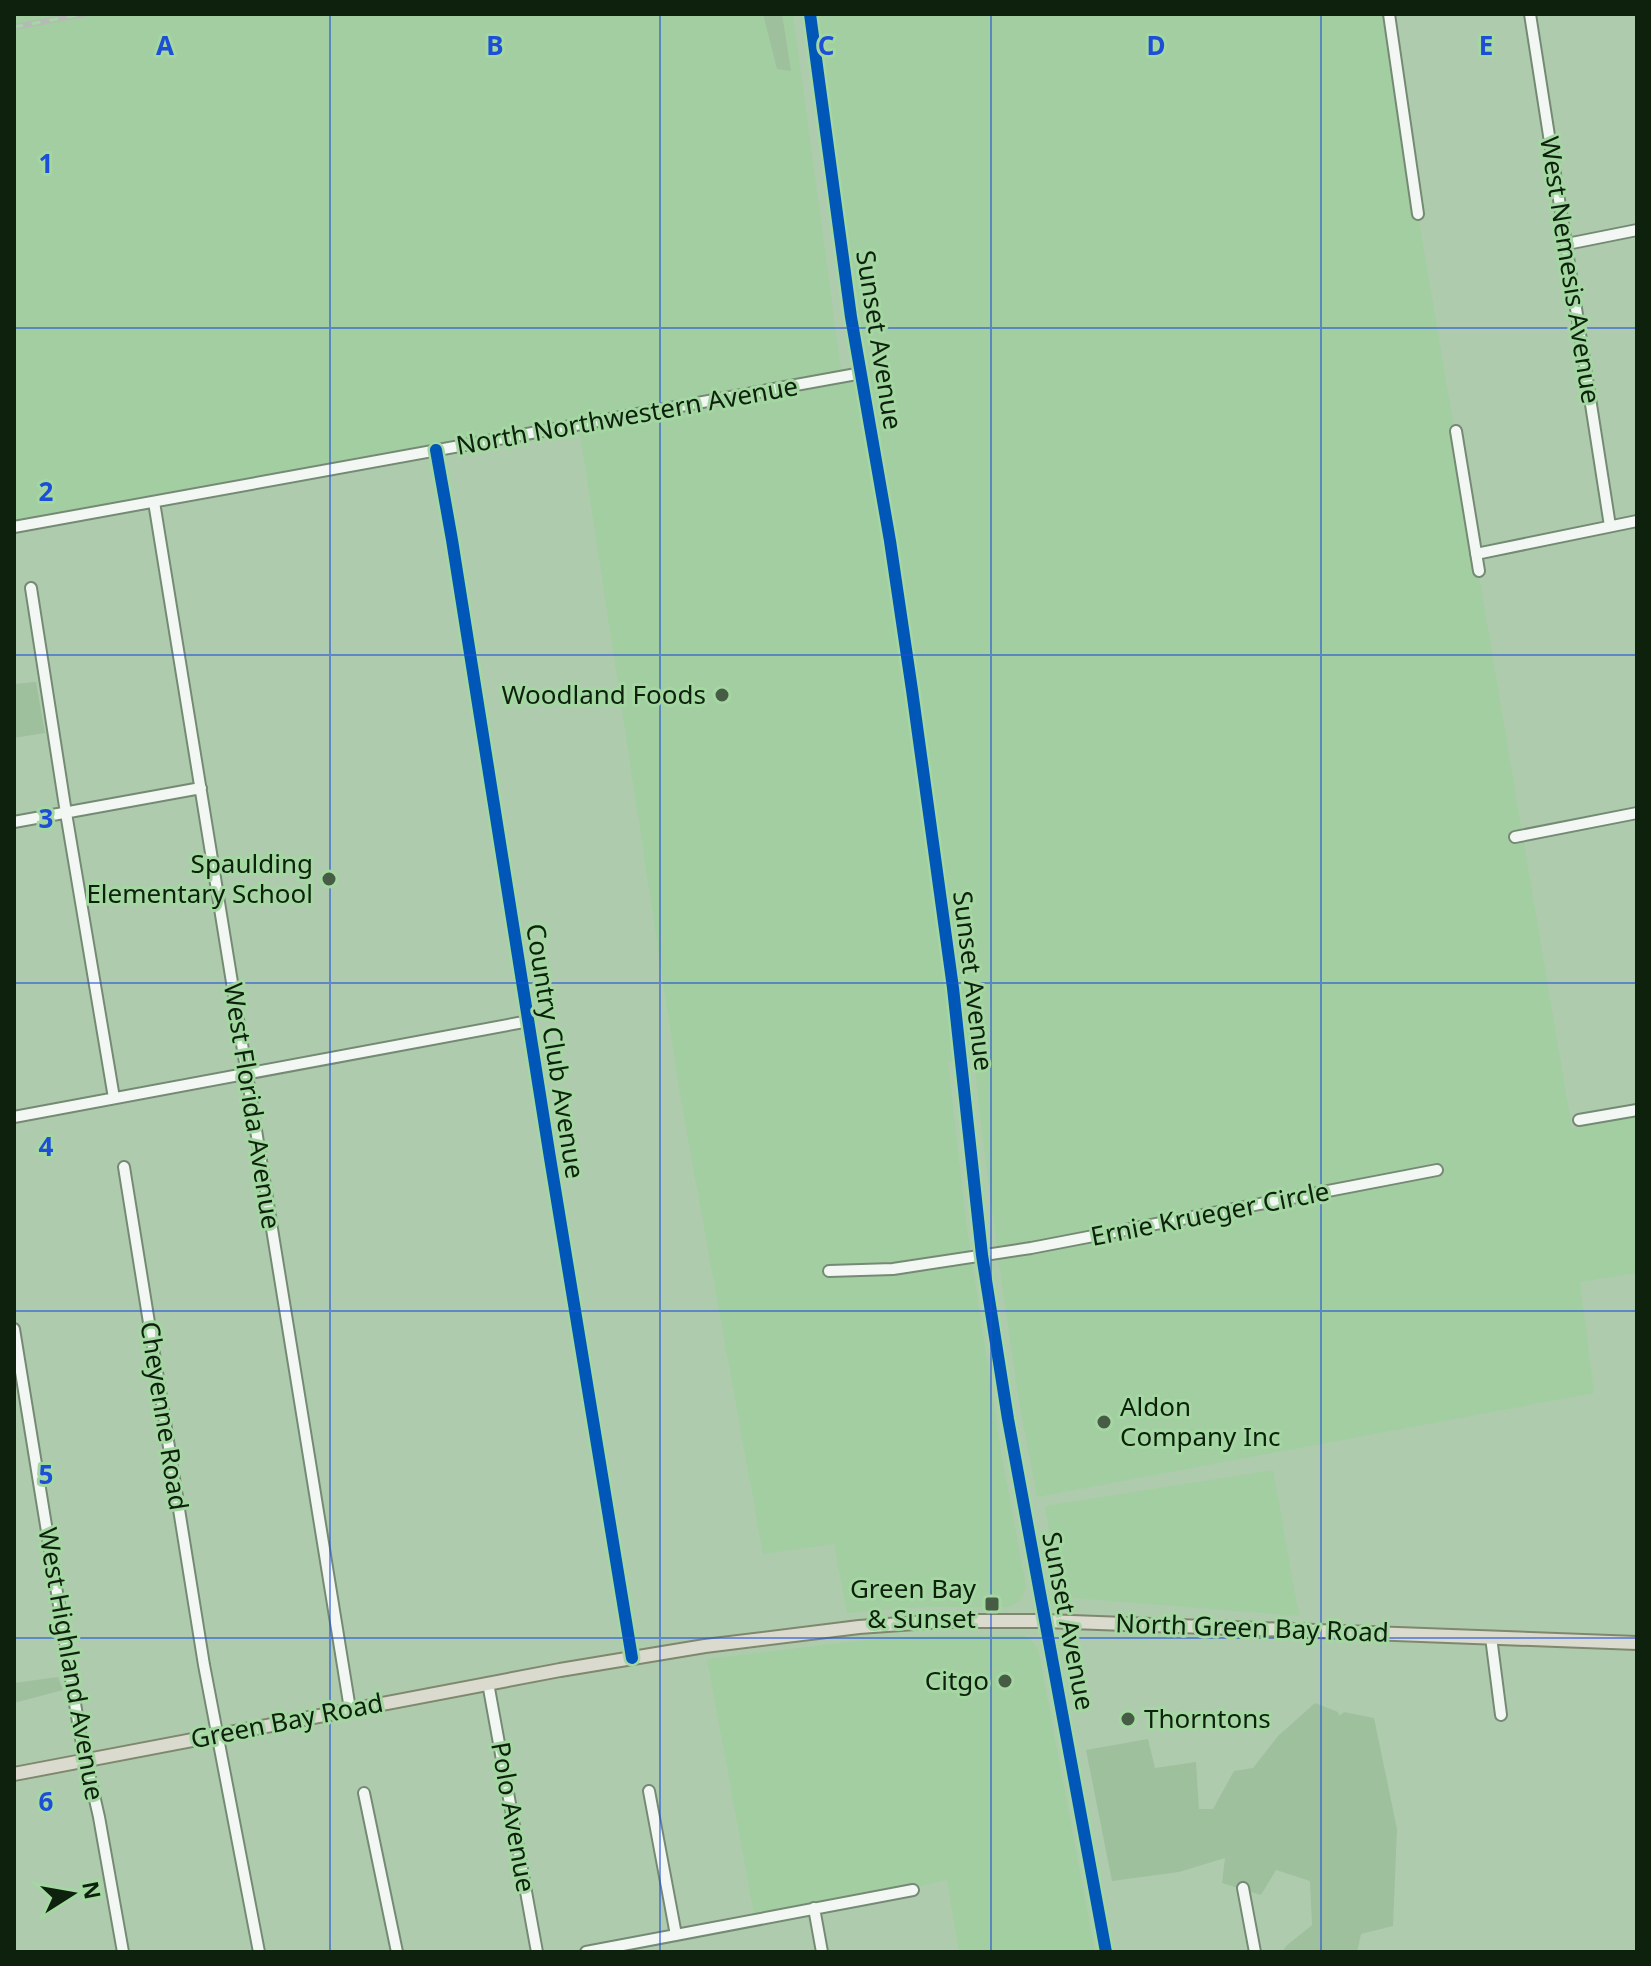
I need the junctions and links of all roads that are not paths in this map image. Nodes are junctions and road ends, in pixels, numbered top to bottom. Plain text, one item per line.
1 (810, 14) edge
2 (1389, 14) edge
3 (1530, 14) edge
4 (1418, 214) dead end
5 (1637, 230) edge
6 (1567, 244) junction
7 (862, 373) junction
8 (1456, 431) dead end
9 (436, 450) junction
10 (154, 502) junction
11 (1637, 521) edge
12 (1610, 526) junction
13 (14, 527) edge
14 (1476, 554) junction
15 (1479, 571) dead end
16 (31, 588) dead end
17 (201, 788) junction
18 (66, 813) junction
19 (1637, 813) edge
20 (14, 822) edge
21 (1515, 837) dead end
22 (529, 1021) junction
23 (247, 1074) junction
24 (114, 1098) junction
25 (1637, 1110) edge
26 (14, 1117) edge
27 (1579, 1120) dead end
28 (124, 1167) dead end
29 (1437, 1170) dead end
30 (982, 1255) junction
31 (829, 1271) dead end
32 (14, 1329) edge
33 (1045, 1621) junction
34 (1491, 1637) junction
35 (1637, 1643) edge
36 (632, 1658) junction
37 (488, 1683) junction
38 (350, 1709) junction
39 (1501, 1715) dead end
40 (217, 1735) junction
41 (85, 1760) junction
42 (14, 1774) edge
43 (649, 1791) dead end
44 (364, 1793) dead end
45 (1243, 1888) dead end
46 (913, 1890) dead end
47 (814, 1908) junction
48 (676, 1935) junction
49 (123, 1952) edge
50 (259, 1952) edge
51 (397, 1952) edge
52 (537, 1952) edge
53 (586, 1952) edge
54 (822, 1952) edge
55 (1106, 1952) edge
56 (1255, 1952) edge

1 - 7 street, Sunset Avenue
2 - 4 street
3 - 6 street, West Nemesis Avenue
5 - 6 street
6 - 12 street, West Nemesis Avenue
7 - 9 street, North Northwestern Avenue
7 - 30 street, Sunset Avenue
8 - 14 street
9 - 10 street, North Northwestern Avenue
9 - 22 street, Country Club Avenue
10 - 13 street, North Northwestern Avenue
10 - 17 street, West Florida Avenue
11 - 12 street
12 - 14 street
14 - 15 street
16 - 18 street
17 - 18 street
17 - 23 street, West Florida Avenue
18 - 20 street
18 - 24 street
19 - 21 street
22 - 23 street
22 - 36 street, Country Club Avenue
23 - 24 street
23 - 38 street, West Florida Avenue
24 - 26 street
25 - 27 street
28 - 40 street, Cheyenne Road
29 - 30 street, Ernie Krueger Circle
30 - 31 street, Ernie Krueger Circle
30 - 33 street, Sunset Avenue
32 - 41 street, West Highland Avenue
33 - 34 main road, North Green Bay Road
33 - 36 main road, North Green Bay Road
33 - 55 street, Sunset Avenue
34 - 35 main road, North Green Bay Road
34 - 39 street
36 - 37 main road, North Green Bay Road
37 - 38 main road, Green Bay Road
37 - 52 street, Polo Avenue
38 - 40 main road, Green Bay Road
40 - 41 main road, Green Bay Road
40 - 50 street, Cheyenne Road
41 - 42 main road
41 - 49 street, West Highland Avenue
43 - 48 street
44 - 51 street
45 - 56 street
46 - 47 street
47 - 48 street
47 - 54 street
48 - 53 street

